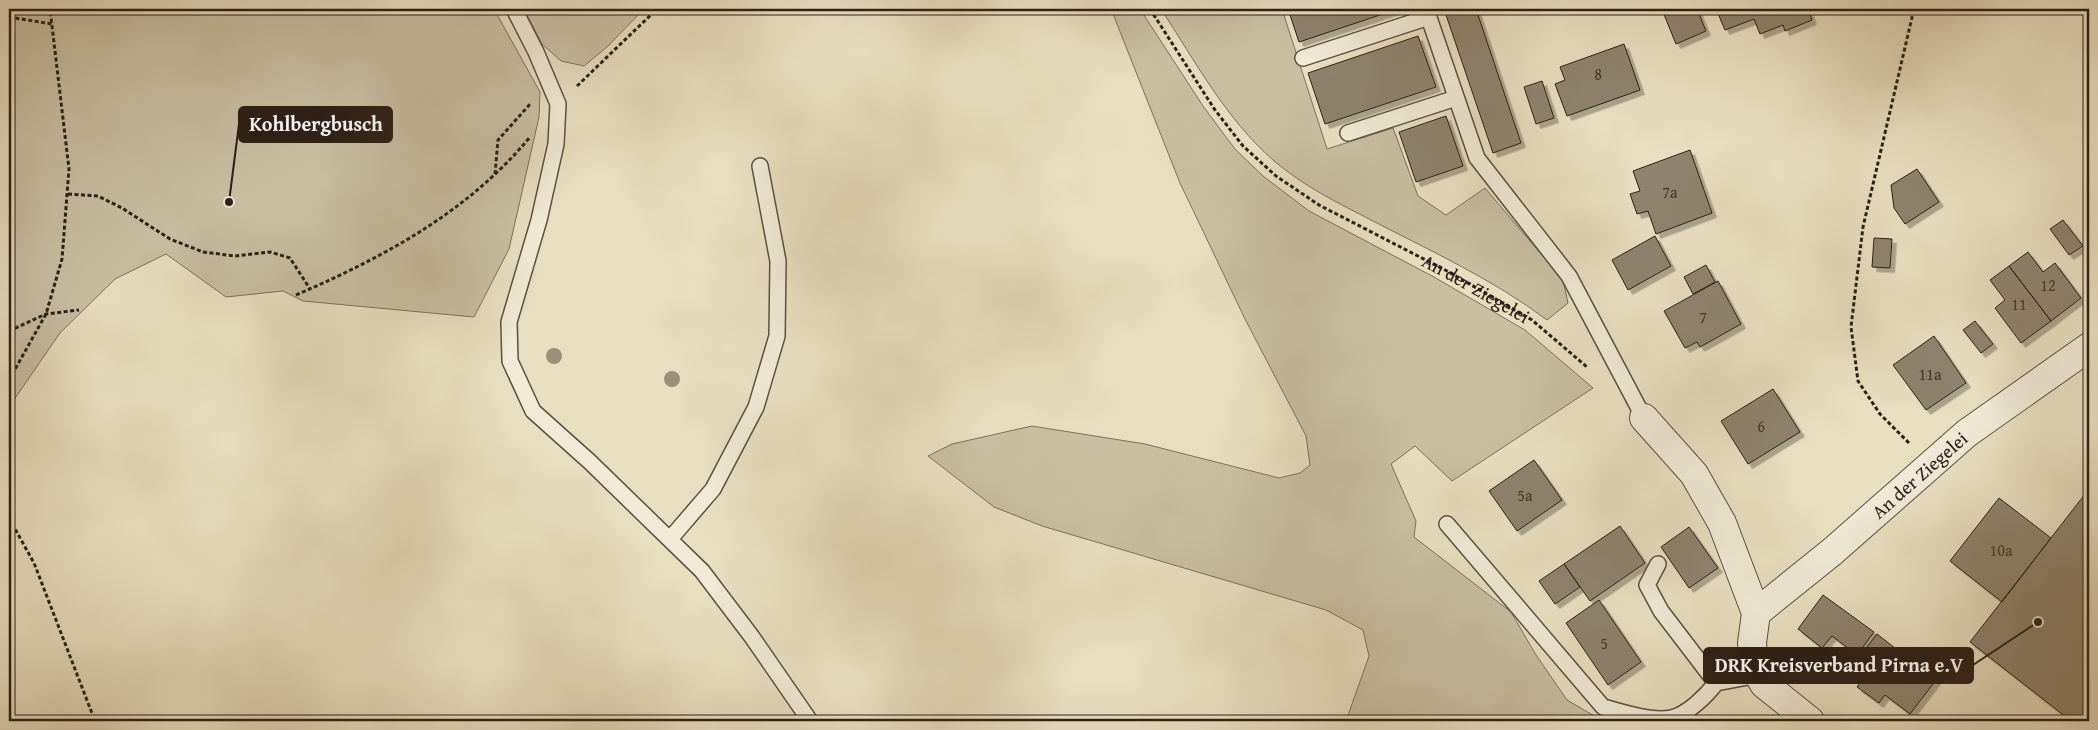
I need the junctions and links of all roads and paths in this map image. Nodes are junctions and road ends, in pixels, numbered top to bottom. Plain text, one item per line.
1 (50, 9) edge
2 (514, 9) edge
3 (657, 9) edge
4 (1150, 9) edge
5 (1914, 9) edge
6 (1428, 13) edge
7 (9, 17) edge
8 (52, 24) junction
9 (1302, 58) dead end
10 (551, 84) junction
11 (1456, 98) junction
12 (558, 104) junction
13 (1348, 133) dead end
14 (760, 166) dead end
15 (494, 175) junction
16 (68, 194) junction
17 (310, 289) junction
18 (296, 295) dead end
19 (79, 310) dead end
20 (46, 314) junction
21 (9, 331) edge
22 (2089, 347) edge
23 (1589, 369) dead end
24 (9, 380) edge
25 (1644, 418) joint
26 (1931, 465) junction
27 (9, 518) edge
28 (1447, 524) dead end
29 (670, 539) junction
30 (1658, 564) dead end
31 (1756, 613) junction
32 (1759, 675) junction
33 (1716, 683) junction
34 (95, 721) edge
35 (810, 721) edge
36 (1810, 721) edge

1 - 8 path
2 - 10 lane
3 - 12 path
4 - 23 path, An der Ziegelei
5 - 26 path
6 - 9 lane
6 - 11 lane
7 - 8 path
8 - 16 path
10 - 12 lane
10 - 15 path
11 - 13 lane
11 - 25 lane
12 - 15 path
12 - 29 lane
14 - 29 lane
15 - 17 path
16 - 17 path
16 - 20 path
17 - 18 path
19 - 20 path
20 - 21 path
20 - 24 path
22 - 26 street, An der Ziegelei
25 - 31 street
26 - 31 street, An der Ziegelei
27 - 34 path
28 - 33 lane
29 - 35 lane
30 - 33 lane
31 - 32 street
32 - 33 lane
32 - 36 street

